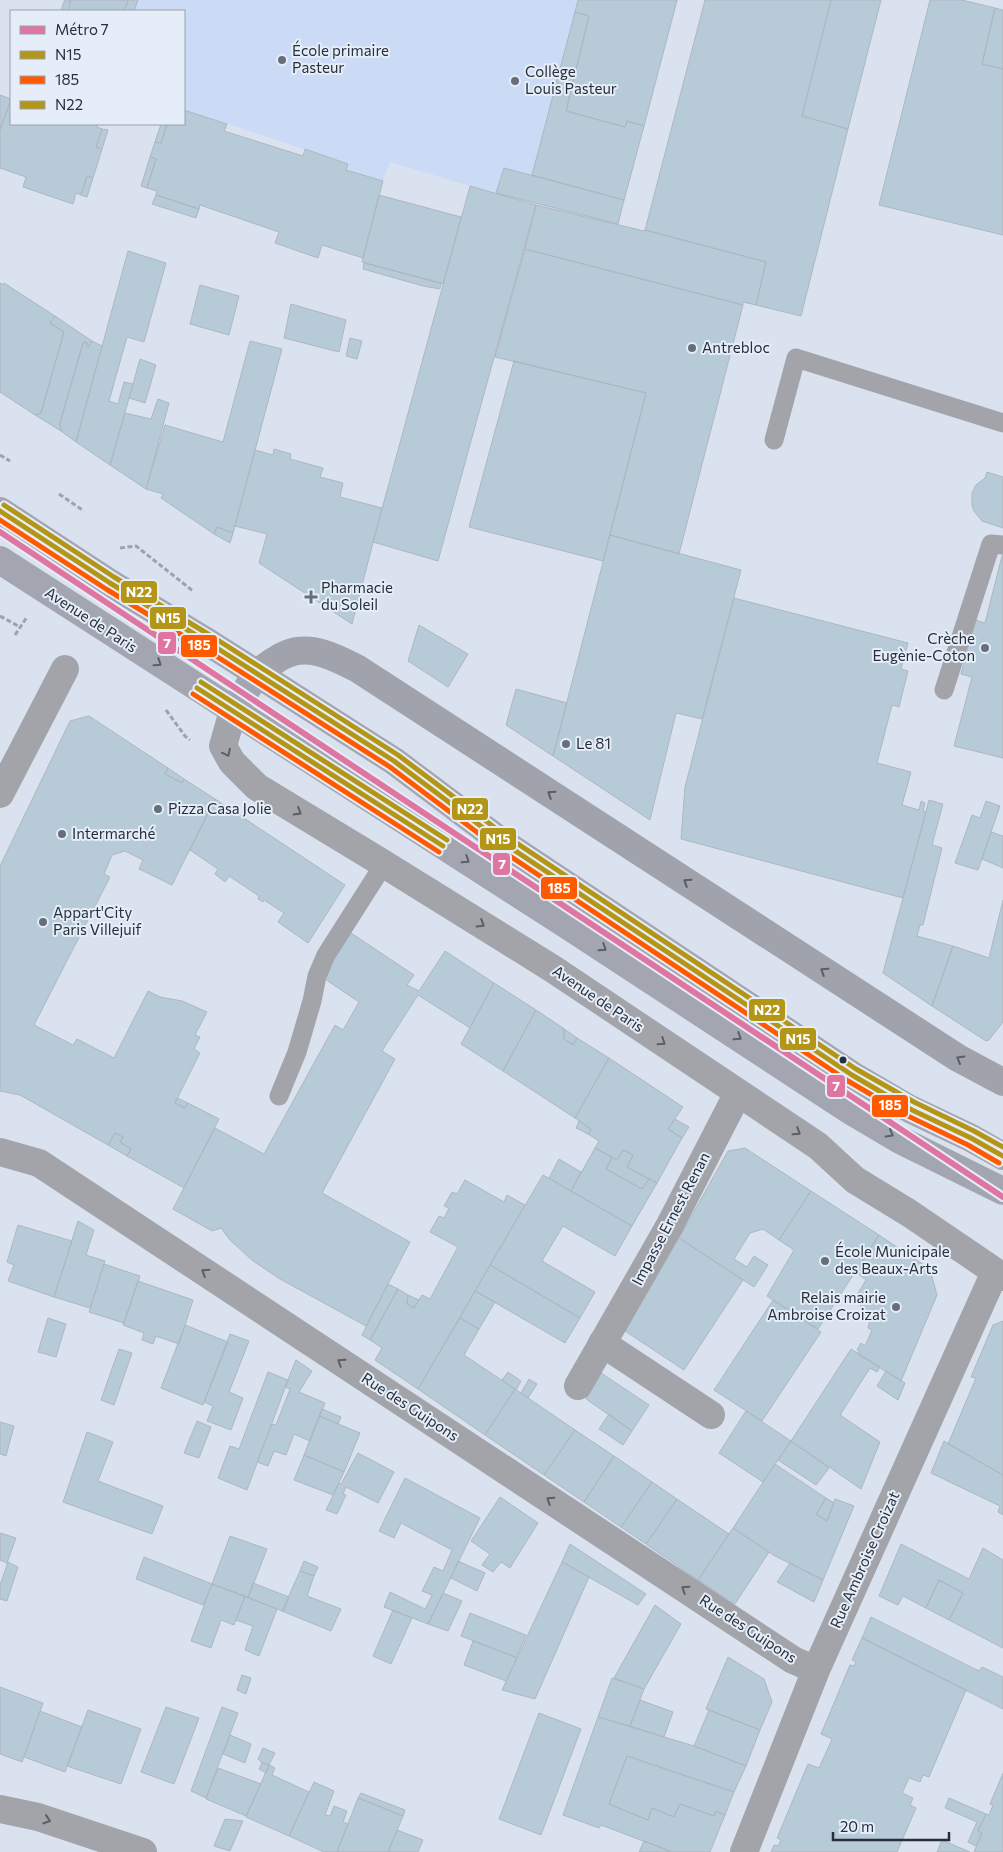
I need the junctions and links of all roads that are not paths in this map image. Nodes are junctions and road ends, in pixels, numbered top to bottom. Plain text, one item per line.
1 (1003, 423) edge
2 (774, 440) dead end
3 (0, 511) edge
4 (1003, 545) edge
5 (0, 560) edge
6 (65, 668) dead end
7 (257, 673) junction
8 (944, 690) dead end
9 (234, 711) junction
10 (0, 794) edge
11 (384, 864) junction
12 (1003, 1082) edge
13 (738, 1093) junction
14 (279, 1096) dead end
15 (0, 1152) edge
16 (1003, 1156) edge
17 (1003, 1191) edge
18 (999, 1275) edge
19 (602, 1343) junction
20 (578, 1386) dead end
21 (711, 1415) dead end
22 (816, 1670) junction
23 (0, 1809) edge
24 (143, 1852) edge
25 (744, 1852) edge

1 - 2 lane
3 - 7 main road
4 - 8 lane
5 -> 9 main road, Avenue de Paris
6 - 10 street
7 - 9 main road
12 -> 7 main road
7 - 16 main road
9 -> 11 street, Avenue de Paris
9 -> 17 main road, Avenue de Paris
11 -> 13 street, Avenue de Paris
11 - 14 lane
13 -> 18 street, Avenue de Paris
13 - 19 street, Impasse Ernest Renan
22 -> 15 street, Rue des Guipons
18 - 22 street, Rue Ambroise Croizat
19 - 20 street, Impasse Ernest Renan
19 - 21 street
22 - 25 street, Rue Ambroise Croizat
23 -> 24 street

